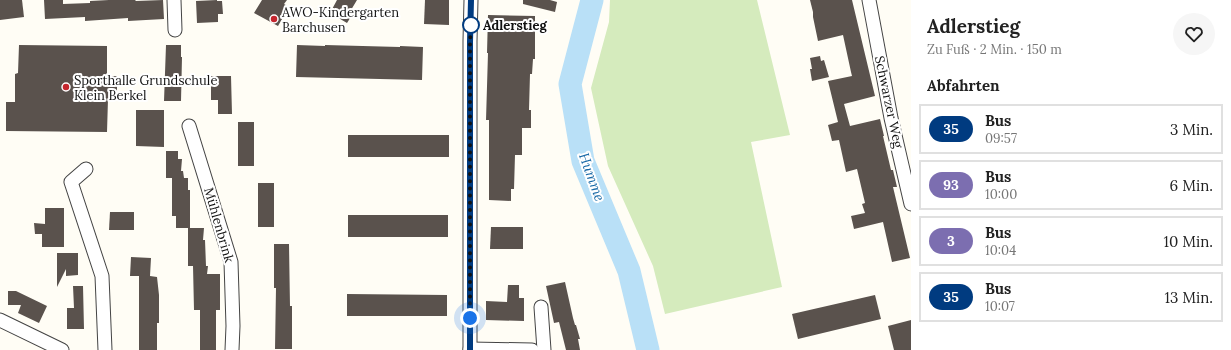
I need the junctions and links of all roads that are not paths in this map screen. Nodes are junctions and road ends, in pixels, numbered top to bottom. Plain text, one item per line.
1 (174, 0) edge
2 (471, 0) edge
3 (868, 0) edge
4 (175, 30) dead end
5 (189, 126) dead end
6 (86, 168) dead end
7 (911, 204) edge
8 (541, 307) dead end
9 (0, 320) edge
10 (470, 349) edge
11 (62, 350) edge
12 (104, 350) edge
13 (232, 350) edge
14 (532, 350) edge
15 (544, 350) edge

1 - 4 street
2 - 10 street
3 - 7 street, Schwarzer Weg
5 - 13 street, Mühlenbrink
6 - 12 street
8 - 15 street
9 - 11 street
10 - 14 street

